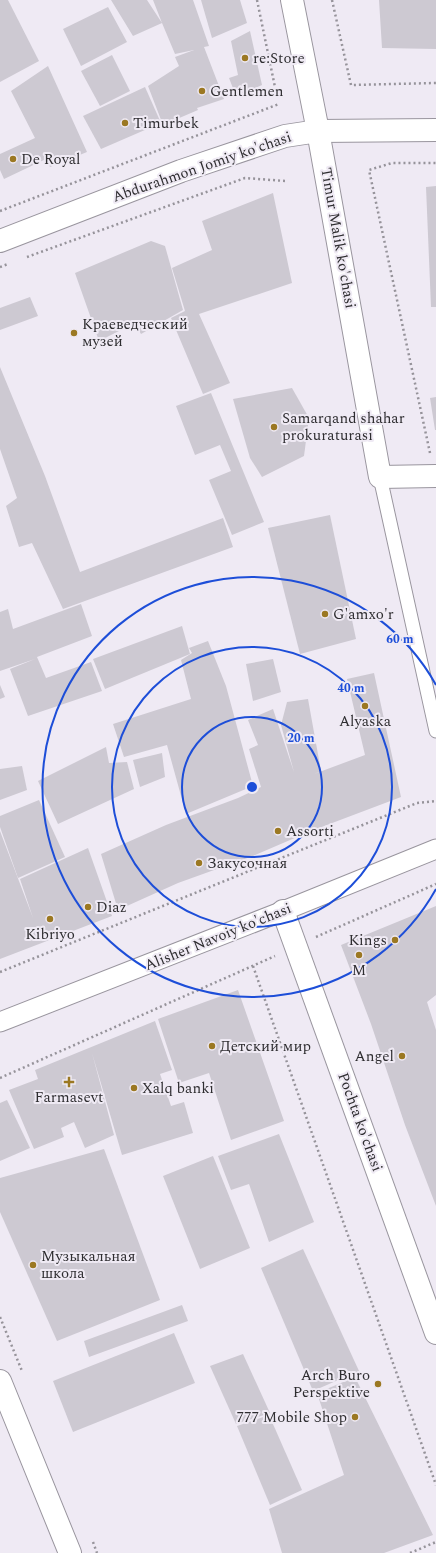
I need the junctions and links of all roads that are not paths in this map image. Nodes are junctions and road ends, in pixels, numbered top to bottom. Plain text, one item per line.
1 (292, 0) edge
2 (436, 130) edge
3 (318, 132) junction
4 (0, 241) edge
5 (436, 476) edge
6 (380, 477) junction
7 (436, 731) edge
8 (436, 848) edge
9 (283, 911) junction
10 (0, 1022) edge
11 (436, 1333) edge
12 (0, 1381) edge
13 (70, 1553) edge

1 - 3 street, Timur Malik ko'chasi
2 - 3 street, Abdurahmon Jomiy ko'chasi
3 - 4 street, Abdurahmon Jomiy ko'chasi
3 - 6 street, Timur Malik ko'chasi
5 - 6 street
6 - 7 lane
8 - 9 street, Alisher Navoiy ko'chasi
9 - 10 street, Alisher Navoiy ko'chasi
9 - 11 street, Pochta ko'chasi
12 - 13 street

